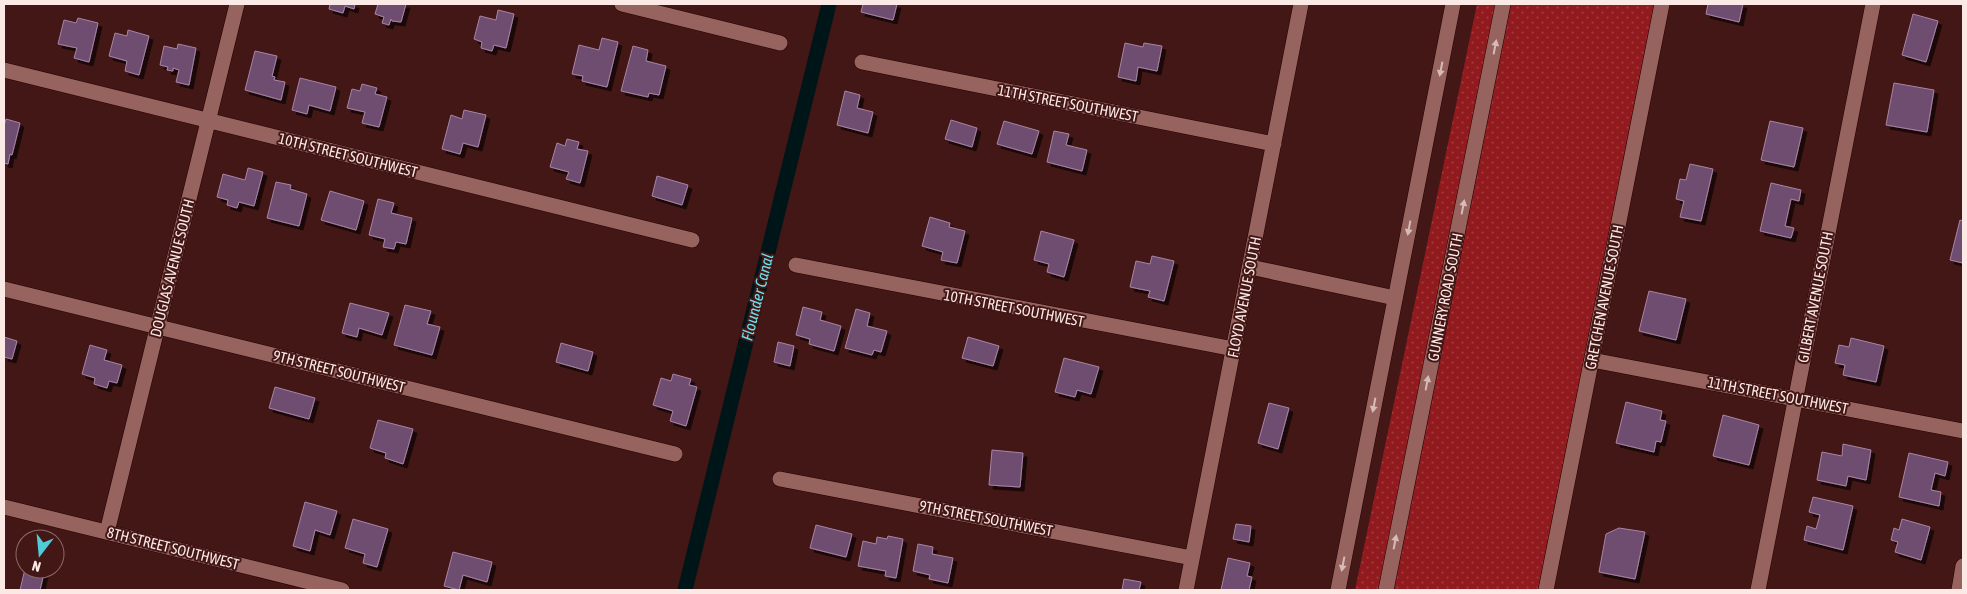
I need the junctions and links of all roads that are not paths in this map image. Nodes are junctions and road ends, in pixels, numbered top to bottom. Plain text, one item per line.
1 (237, 4) edge
2 (622, 4) edge
3 (1301, 4) edge
4 (1453, 4) edge
5 (1503, 4) edge
6 (1662, 4) edge
7 (1873, 4) edge
8 (780, 43) dead end
9 (862, 62) dead end
10 (4, 70) edge
11 (208, 120) junction
12 (1274, 144) junction
13 (692, 240) dead end
14 (796, 265) dead end
15 (1250, 267) junction
16 (4, 289) edge
17 (1395, 298) junction
18 (158, 326) junction
19 (1234, 349) junction
20 (1592, 360) junction
21 (1795, 398) junction
22 (1963, 431) edge
23 (675, 454) dead end
24 (780, 479) dead end
25 (4, 507) edge
26 (107, 532) junction
27 (1192, 558) junction
28 (1963, 566) edge
29 (342, 590) edge
30 (1186, 590) edge
31 (1338, 590) edge
32 (1386, 590) edge
33 (1546, 590) edge
34 (1758, 590) edge
35 (1959, 590) edge

1 - 11 street, DOUGLAS AVENUE SOUTH
2 - 8 street
3 - 12 street, FLOYD AVENUE SOUTH
4 -> 17 street
32 -> 5 street, GUNNERY ROAD SOUTH
6 - 20 street, GRETCHEN AVENUE SOUTH
7 - 21 street, GILBERT AVENUE SOUTH
9 - 12 street, 11TH STREET SOUTHWEST
10 - 11 street, 10TH STREET SOUTHWEST
11 - 13 street, 10TH STREET SOUTHWEST
11 - 18 street, DOUGLAS AVENUE SOUTH
12 - 15 street, FLOYD AVENUE SOUTH
14 - 19 street, 10TH STREET SOUTHWEST
15 - 17 street
15 - 19 street, FLOYD AVENUE SOUTH
16 - 18 street, 9TH STREET SOUTHWEST
17 -> 31 street
18 - 23 street, 9TH STREET SOUTHWEST
18 - 26 street, DOUGLAS AVENUE SOUTH
19 - 27 street, FLOYD AVENUE SOUTH
20 - 21 street, 11TH STREET SOUTHWEST
20 - 33 street, GRETCHEN AVENUE SOUTH
21 - 22 street, 11TH STREET SOUTHWEST
21 - 34 street, GILBERT AVENUE SOUTH
24 - 27 street, 9TH STREET SOUTHWEST
25 - 26 street, 8TH STREET SOUTHWEST
26 - 29 street, 8TH STREET SOUTHWEST
27 - 30 street, FLOYD AVENUE SOUTH
28 - 35 street

